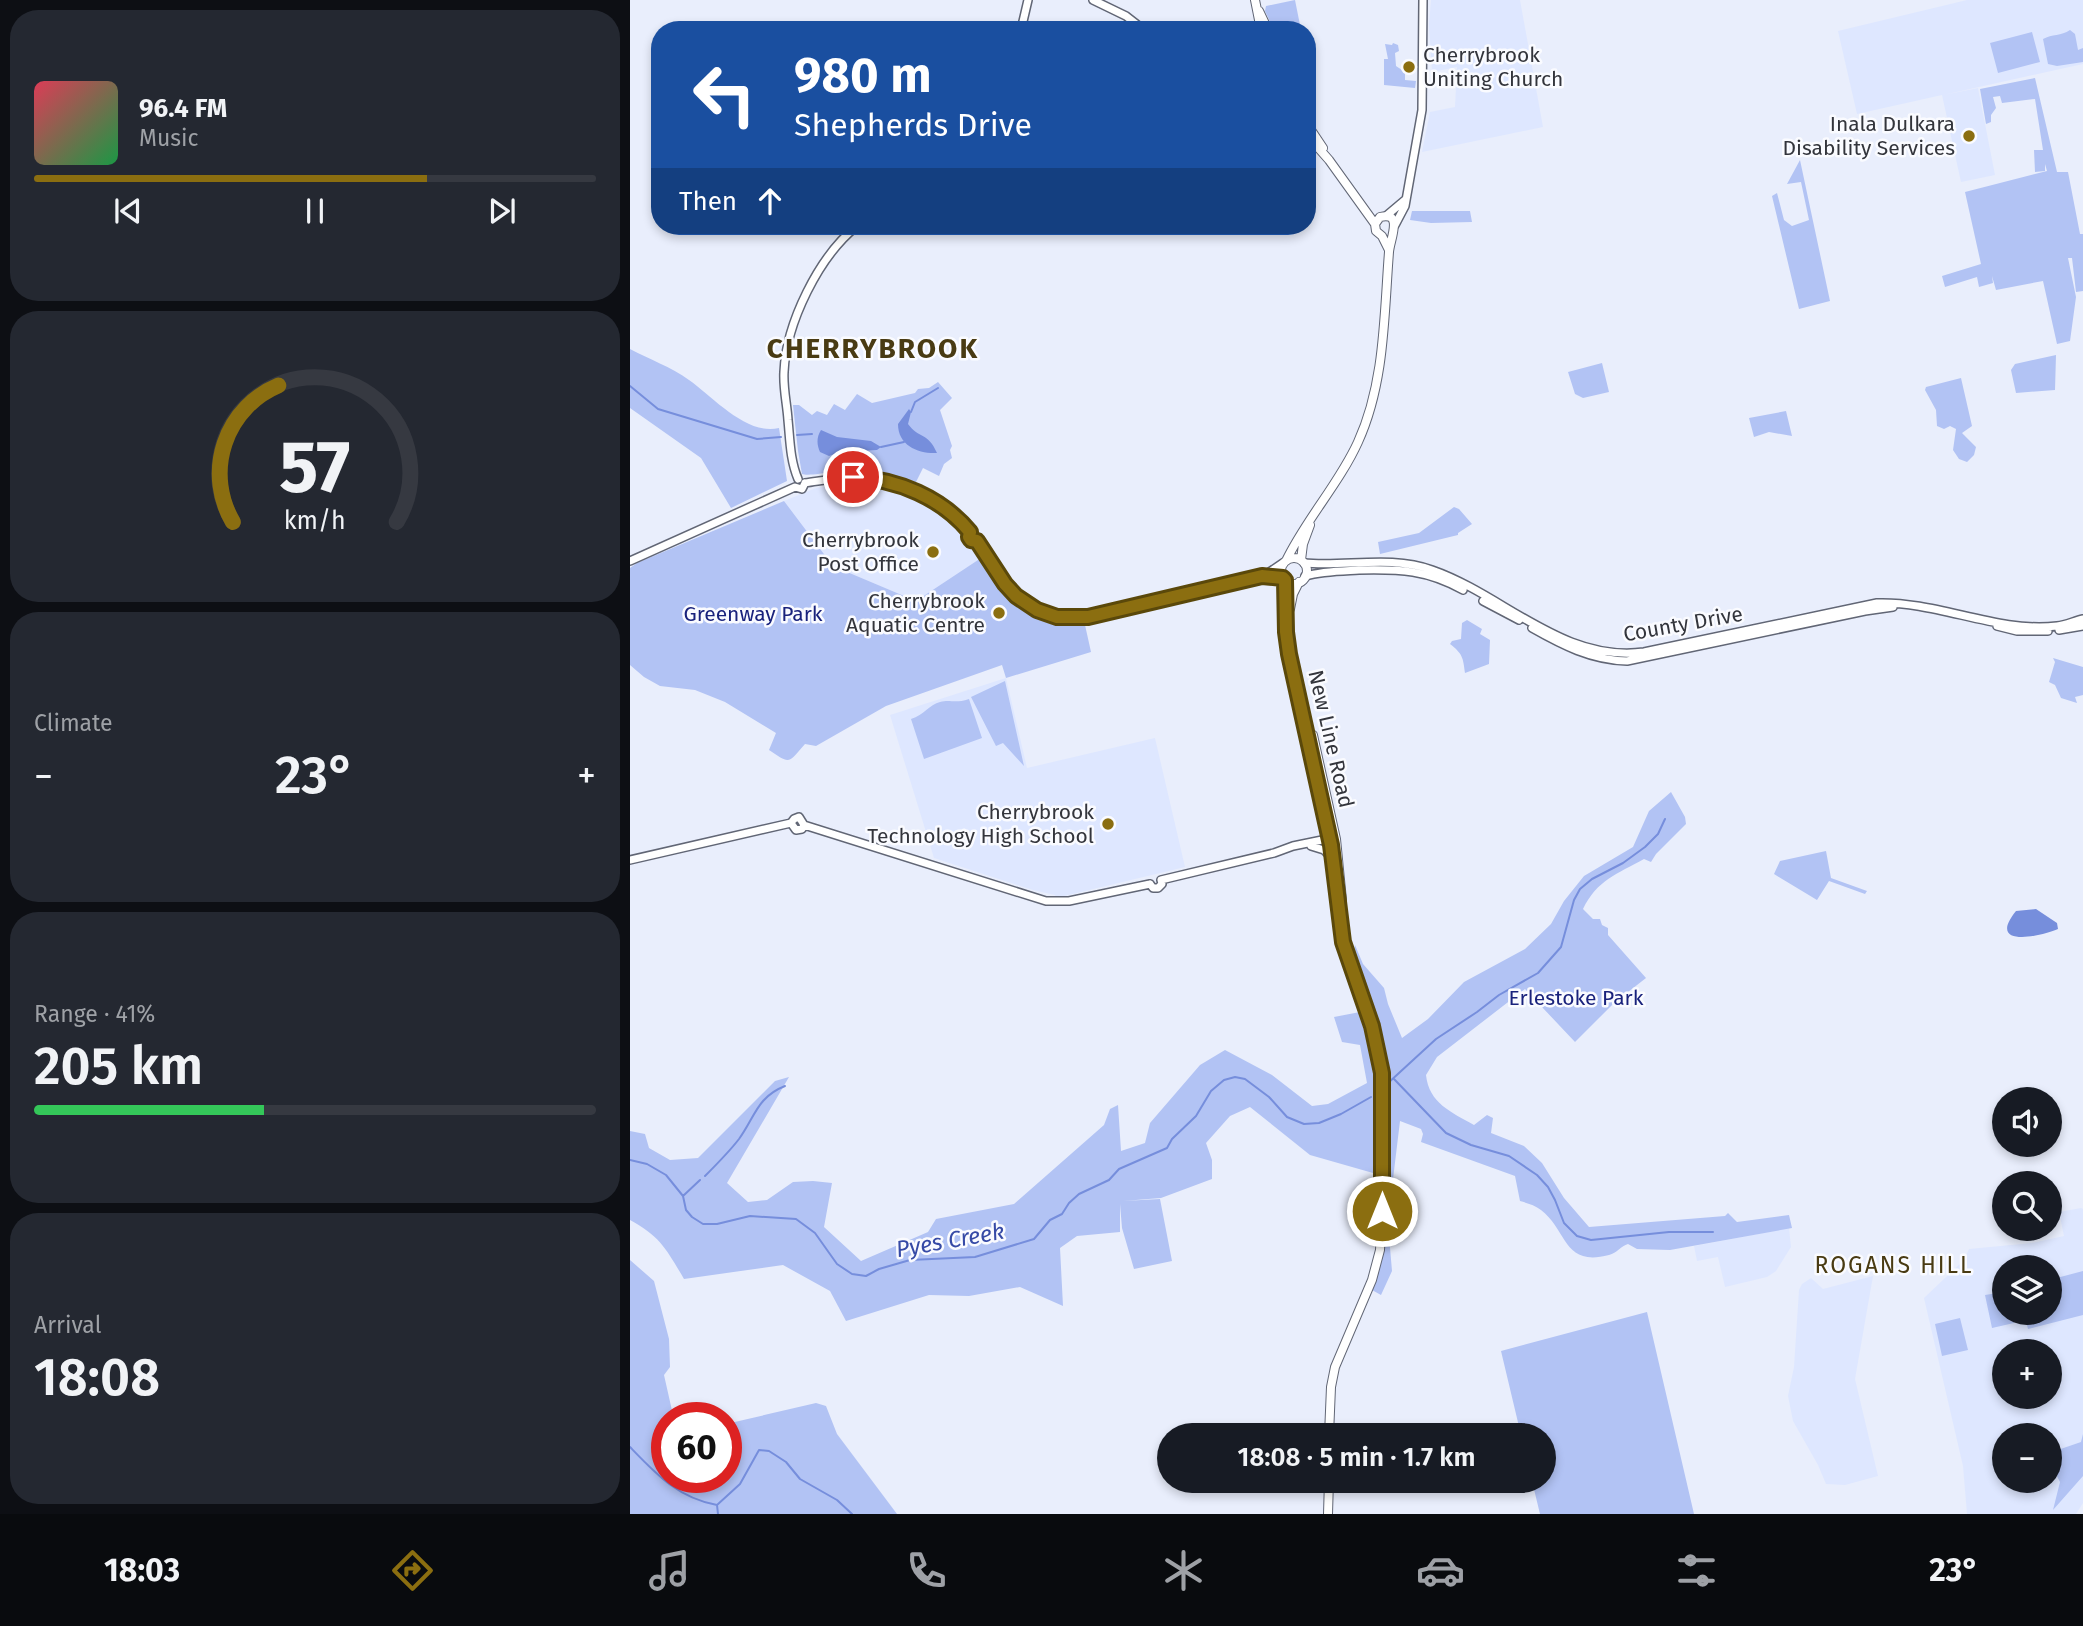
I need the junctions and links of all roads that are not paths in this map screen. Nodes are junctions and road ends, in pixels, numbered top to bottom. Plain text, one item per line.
1 (1028, 0) edge
2 (1093, 0) edge
3 (1423, 0) edge
4 (1256, 4) edge
5 (1023, 21) edge
6 (1132, 21) edge
7 (1264, 21) edge
8 (1316, 137) edge
9 (1316, 145) edge
10 (1329, 160) junction
11 (1405, 200) junction
12 (1380, 219) junction
13 (1393, 229) junction
14 (847, 235) edge
15 (1382, 236) junction
16 (1389, 250) junction
17 (799, 483) junction
18 (1310, 522) junction
19 (630, 561) edge
20 (1284, 562) junction
21 (1302, 562) junction
22 (1262, 576) junction
23 (1284, 579) junction
24 (1302, 579) junction
25 (2083, 619) edge
26 (2083, 626) edge
27 (1326, 823) junction
28 (1332, 840) junction
29 (1308, 844) junction
30 (630, 860) edge
31 (1334, 862) junction
32 (1340, 905) junction
33 (1330, 1423) edge
34 (1329, 1493) edge
35 (1328, 1514) edge

1 - 5 main road
2 - 6 main road
3 - 11 main road
4 - 7 main road
8 - 10 main road
9 - 10 main road
10 - 12 main road
11 - 12 main road
11 - 13 main road
12 - 13 main road
12 - 15 main road
13 - 15 main road
13 - 16 main road
14 - 17 main road
15 - 16 main road
16 - 18 main road
17 - 19 main road
17 - 22 main road
18 - 20 main road
18 - 21 main road
20 - 21 main road
20 - 22 main road
20 - 23 main road
21 - 24 main road
21 - 25 main road, County Drive
22 - 23 main road
23 - 24 main road
23 - 27 main road, New Line Road
24 - 26 main road, County Drive
24 - 28 main road, New Line Road
27 - 28 main road, New Line Road
27 - 29 main road
28 - 29 main road
28 - 31 main road, New Line Road
28 - 32 main road, New Line Road
29 - 30 main road
29 - 31 main road
31 - 32 main road, New Line Road
32 - 33 main road, New Line Road
34 - 35 main road

